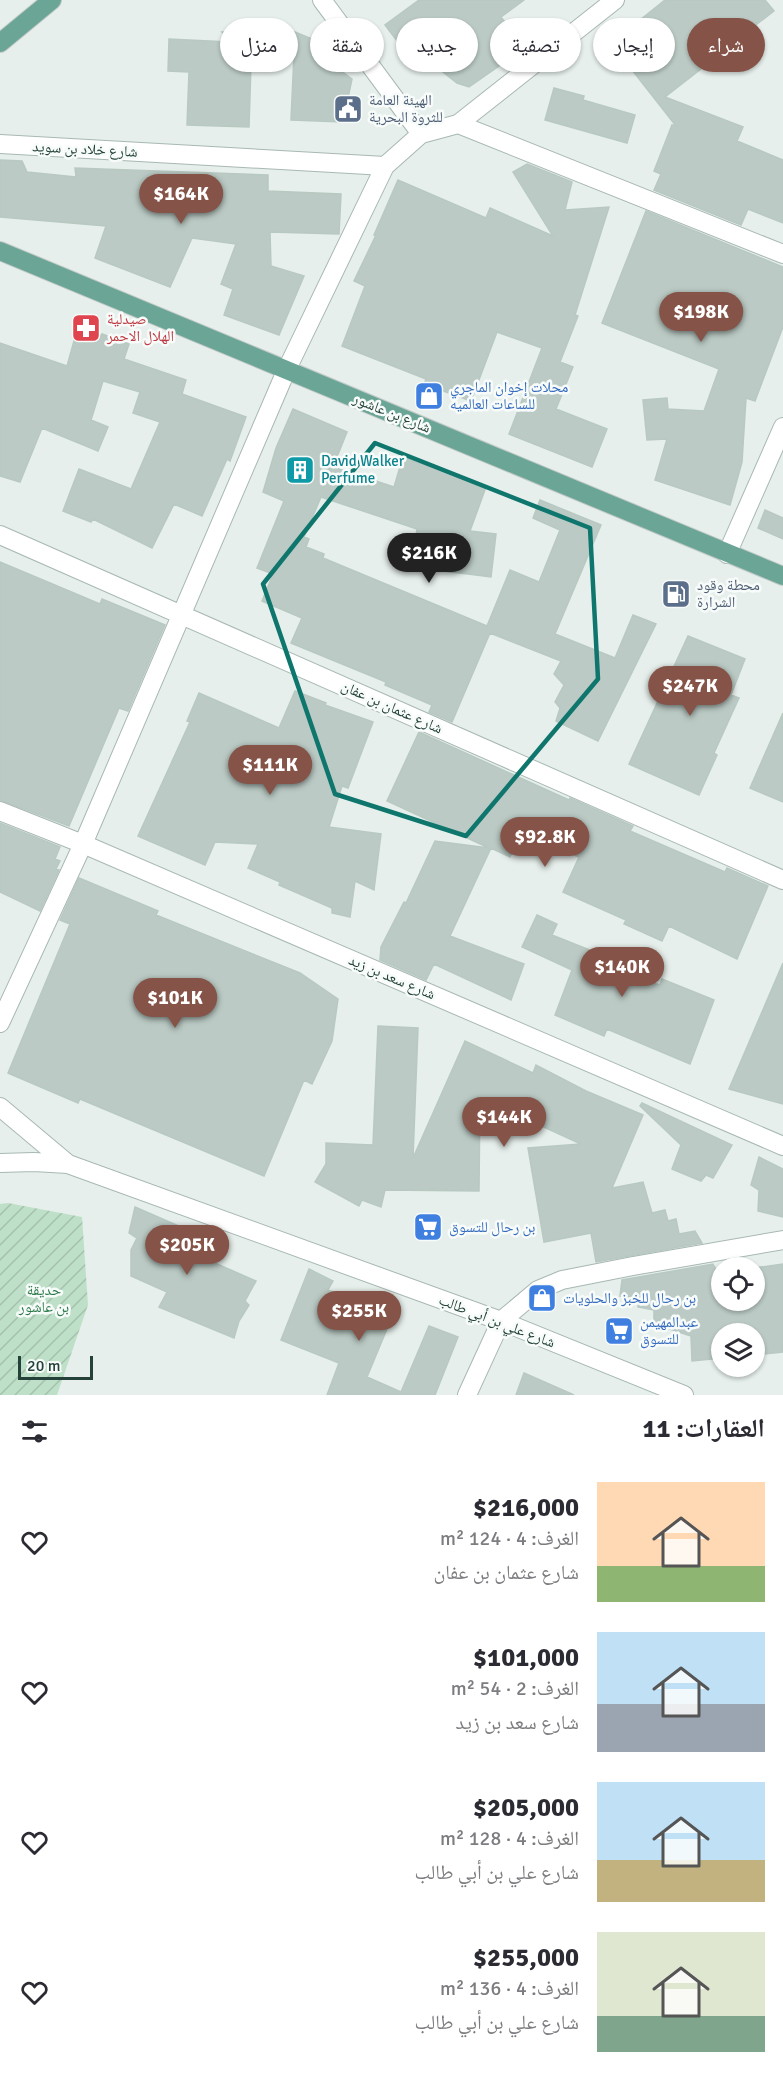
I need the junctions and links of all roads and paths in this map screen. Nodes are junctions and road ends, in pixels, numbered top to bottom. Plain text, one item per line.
1 (52, 0) edge
2 (322, 0) edge
3 (615, 0) edge
4 (0, 43) edge
5 (458, 124) junction
6 (421, 134) junction
7 (0, 144) edge
8 (385, 166) junction
9 (0, 251) edge
10 (783, 254) edge
11 (286, 371) junction
12 (783, 427) edge
13 (0, 535) edge
14 (727, 554) junction
15 (783, 576) edge
16 (182, 614) junction
17 (0, 811) edge
18 (83, 844) junction
19 (783, 880) edge
20 (0, 1023) edge
21 (0, 1107) edge
22 (783, 1146) edge
23 (0, 1164) edge
24 (68, 1164) junction
25 (783, 1240) edge
26 (501, 1321) junction
27 (467, 1395) edge
28 (684, 1395) edge

1 - 4 main road
2 - 6 street
3 - 5 street
5 - 6 street
5 - 10 street
6 - 8 street
7 - 8 street, شارع خلاد بن سويد
8 - 11 street
9 - 11 main road, شارع بن عاشور
11 - 14 main road, شارع بن عاشور
11 - 16 street
12 - 14 street
13 - 16 street, شارع عثمان بن عفان
14 - 15 main road, شارع بن عاشور
16 - 18 street
16 - 19 street, شارع عثمان بن عفان
17 - 18 street, شارع سعد بن زيد
18 - 20 street
18 - 22 street, شارع سعد بن زيد
21 - 24 street
23 - 24 street, شارع علي بن أبي طالب
24 - 26 street, شارع علي بن أبي طالب
25 - 26 street
26 - 27 street
26 - 28 street, شارع علي بن أبي طالب

